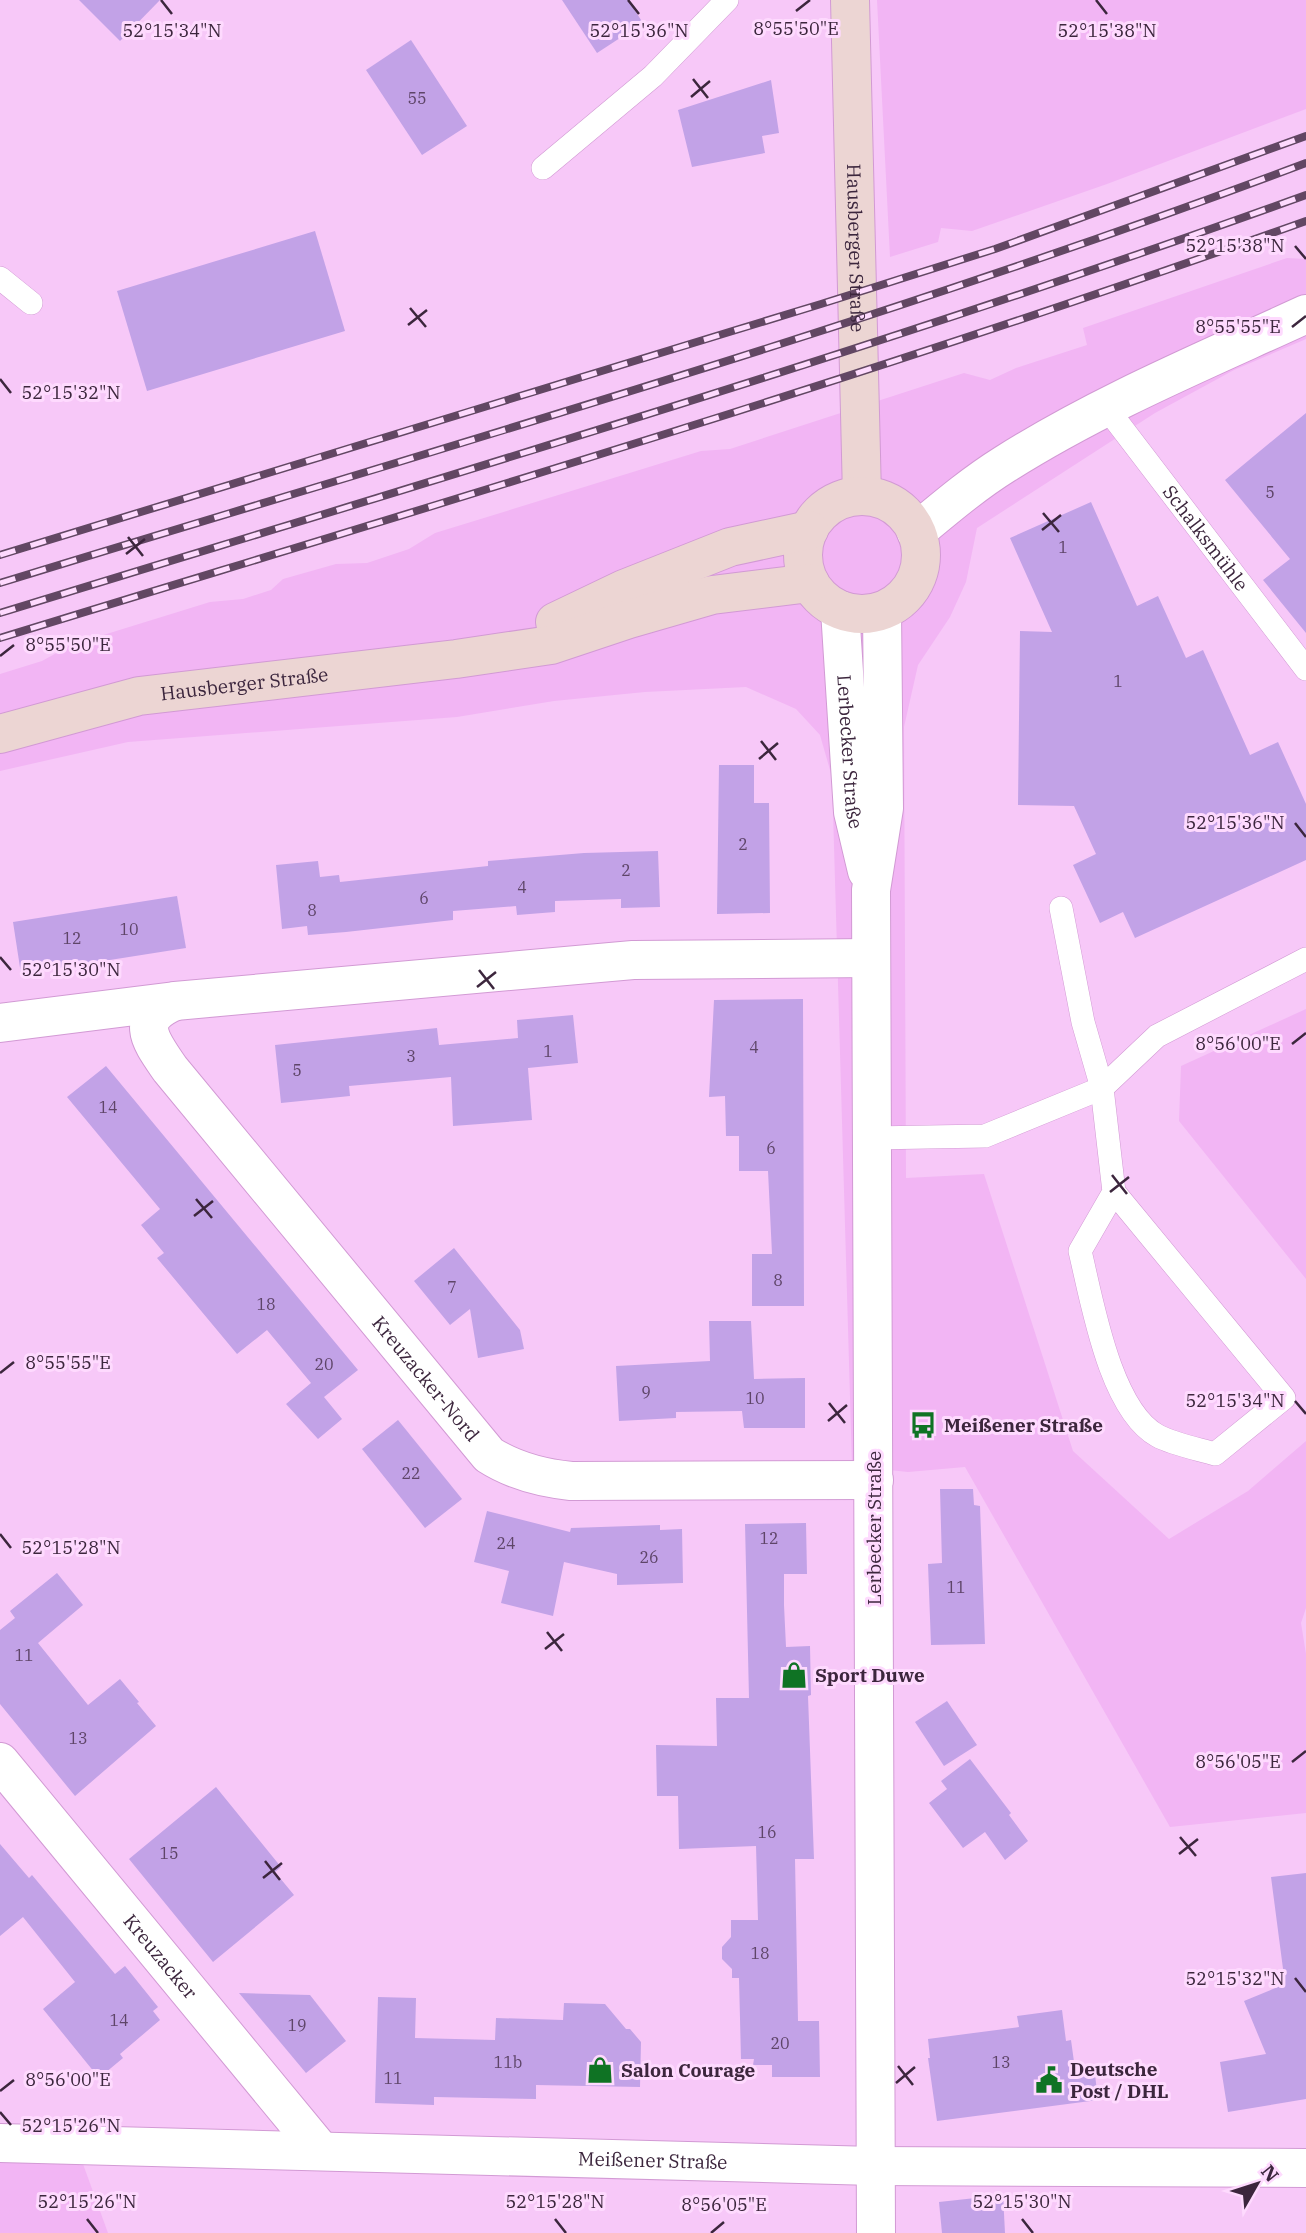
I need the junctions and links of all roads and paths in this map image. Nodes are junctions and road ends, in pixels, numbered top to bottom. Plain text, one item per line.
1 (727, 0) edge
2 (850, 0) edge
3 (543, 168) dead end
4 (0, 278) edge
5 (31, 303) dead end
6 (1306, 314) edge
7 (1105, 406) junction
8 (862, 496) junction
9 (809, 530) junction
10 (916, 532) junction
11 (810, 583) junction
12 (840, 610) junction
13 (882, 611) junction
14 (493, 652) junction
15 (1306, 669) edge
16 (0, 734) edge
17 (871, 890) junction
18 (1061, 908) dead end
19 (871, 958) junction
20 (1306, 959) edge
21 (176, 1001) junction
22 (0, 1023) edge
23 (1102, 1088) junction
24 (872, 1139) junction
25 (1114, 1192) junction
26 (874, 1480) junction
27 (0, 1762) edge
28 (0, 2143) edge
29 (321, 2151) junction
30 (874, 2166) junction
31 (1306, 2168) edge
32 (876, 2233) edge

1 - 3 lane
2 - 8 main road, Hausberger Straße
4 - 5 lane
6 - 7 street
7 - 10 street
7 - 15 lane, Schalksmühle
8 - 9 main road
8 - 10 main road
9 - 11 main road
9 - 14 main road, Hausberger Straße
10 - 13 main road
11 - 12 main road
11 - 14 main road, Hausberger Straße
12 - 13 main road
12 - 17 street, Lerbecker Straße
13 - 17 street, Lerbecker Straße
14 - 16 main road, Hausberger Straße
17 - 19 street, Lerbecker Straße
18 - 23 lane
19 - 21 street
19 - 24 street, Lerbecker Straße
20 - 23 lane
21 - 22 street
21 - 26 street, Kreuzacker-Nord
23 - 24 lane
23 - 25 lane
24 - 26 street, Lerbecker Straße
25 - 25 lane
26 - 30 street, Lerbecker Straße
27 - 29 street, Kreuzacker
28 - 29 street, Meißener Straße
29 - 30 street, Meißener Straße
30 - 31 street, Meißener Straße
30 - 32 street, Lerbecker Straße

